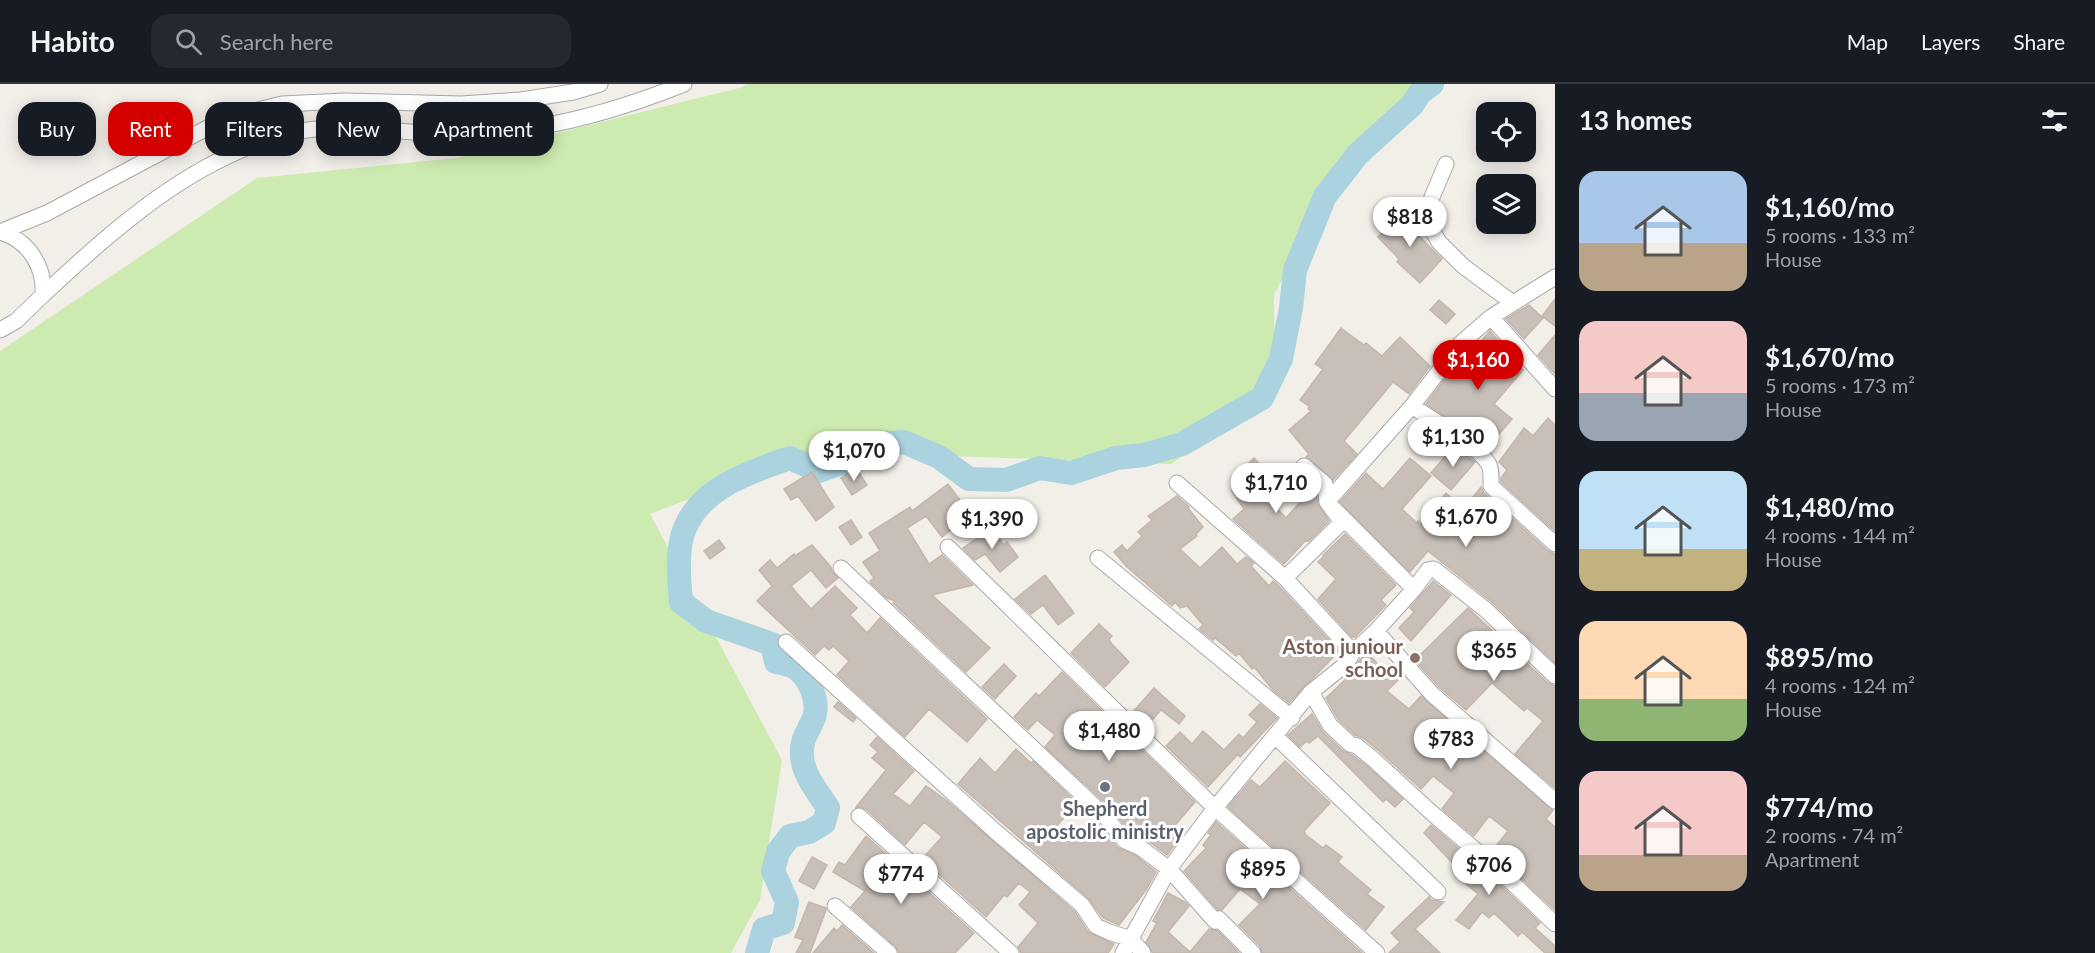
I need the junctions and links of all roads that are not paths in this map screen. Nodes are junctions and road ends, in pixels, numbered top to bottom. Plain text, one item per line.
1 (600, 84) edge
2 (684, 84) edge
3 (1446, 164) dead end
4 (0, 232) edge
5 (1555, 277) edge
6 (43, 295) junction
7 (1513, 303) junction
8 (1491, 317) junction
9 (0, 330) edge
10 (1555, 389) edge
11 (1412, 406) junction
12 (1304, 466) dead end
13 (1177, 483) dead end
14 (1327, 502) junction
15 (1555, 544) edge
16 (948, 547) dead end
17 (1098, 558) dead end
18 (841, 568) dead end
19 (1285, 578) junction
20 (1414, 589) junction
21 (1376, 631) junction
22 (786, 642) dead end
23 (1353, 652) junction
24 (1555, 676) edge
25 (1311, 692) junction
26 (1292, 718) junction
27 (1275, 736) junction
28 (1555, 801) edge
29 (1215, 808) junction
30 (859, 816) dead end
31 (1169, 869) junction
32 (1438, 892) dead end
33 (835, 906) dead end
34 (1555, 924) edge
35 (1131, 939) junction
36 (889, 953) edge
37 (1011, 953) edge
38 (1123, 953) edge
39 (1143, 953) edge
40 (1253, 953) edge
41 (1377, 953) edge

1 - 4 street
2 - 6 street
3 - 7 street
4 - 6 street
5 - 7 street
6 - 9 street
7 - 8 street
8 - 10 street
8 - 11 street
11 - 14 street
11 - 15 street
12 - 14 street
13 - 19 street
14 - 19 street
14 - 20 street
16 - 29 street
17 - 26 street
18 - 31 street
19 - 23 street
20 - 21 street
20 - 24 street
21 - 23 street
21 - 28 street
22 - 35 street
23 - 25 street
25 - 26 street
25 - 34 street
26 - 27 street
27 - 29 street
27 - 32 street
29 - 31 street
29 - 41 street
30 - 37 street
31 - 35 street
31 - 40 street
33 - 36 street
35 - 38 street
35 - 39 street

